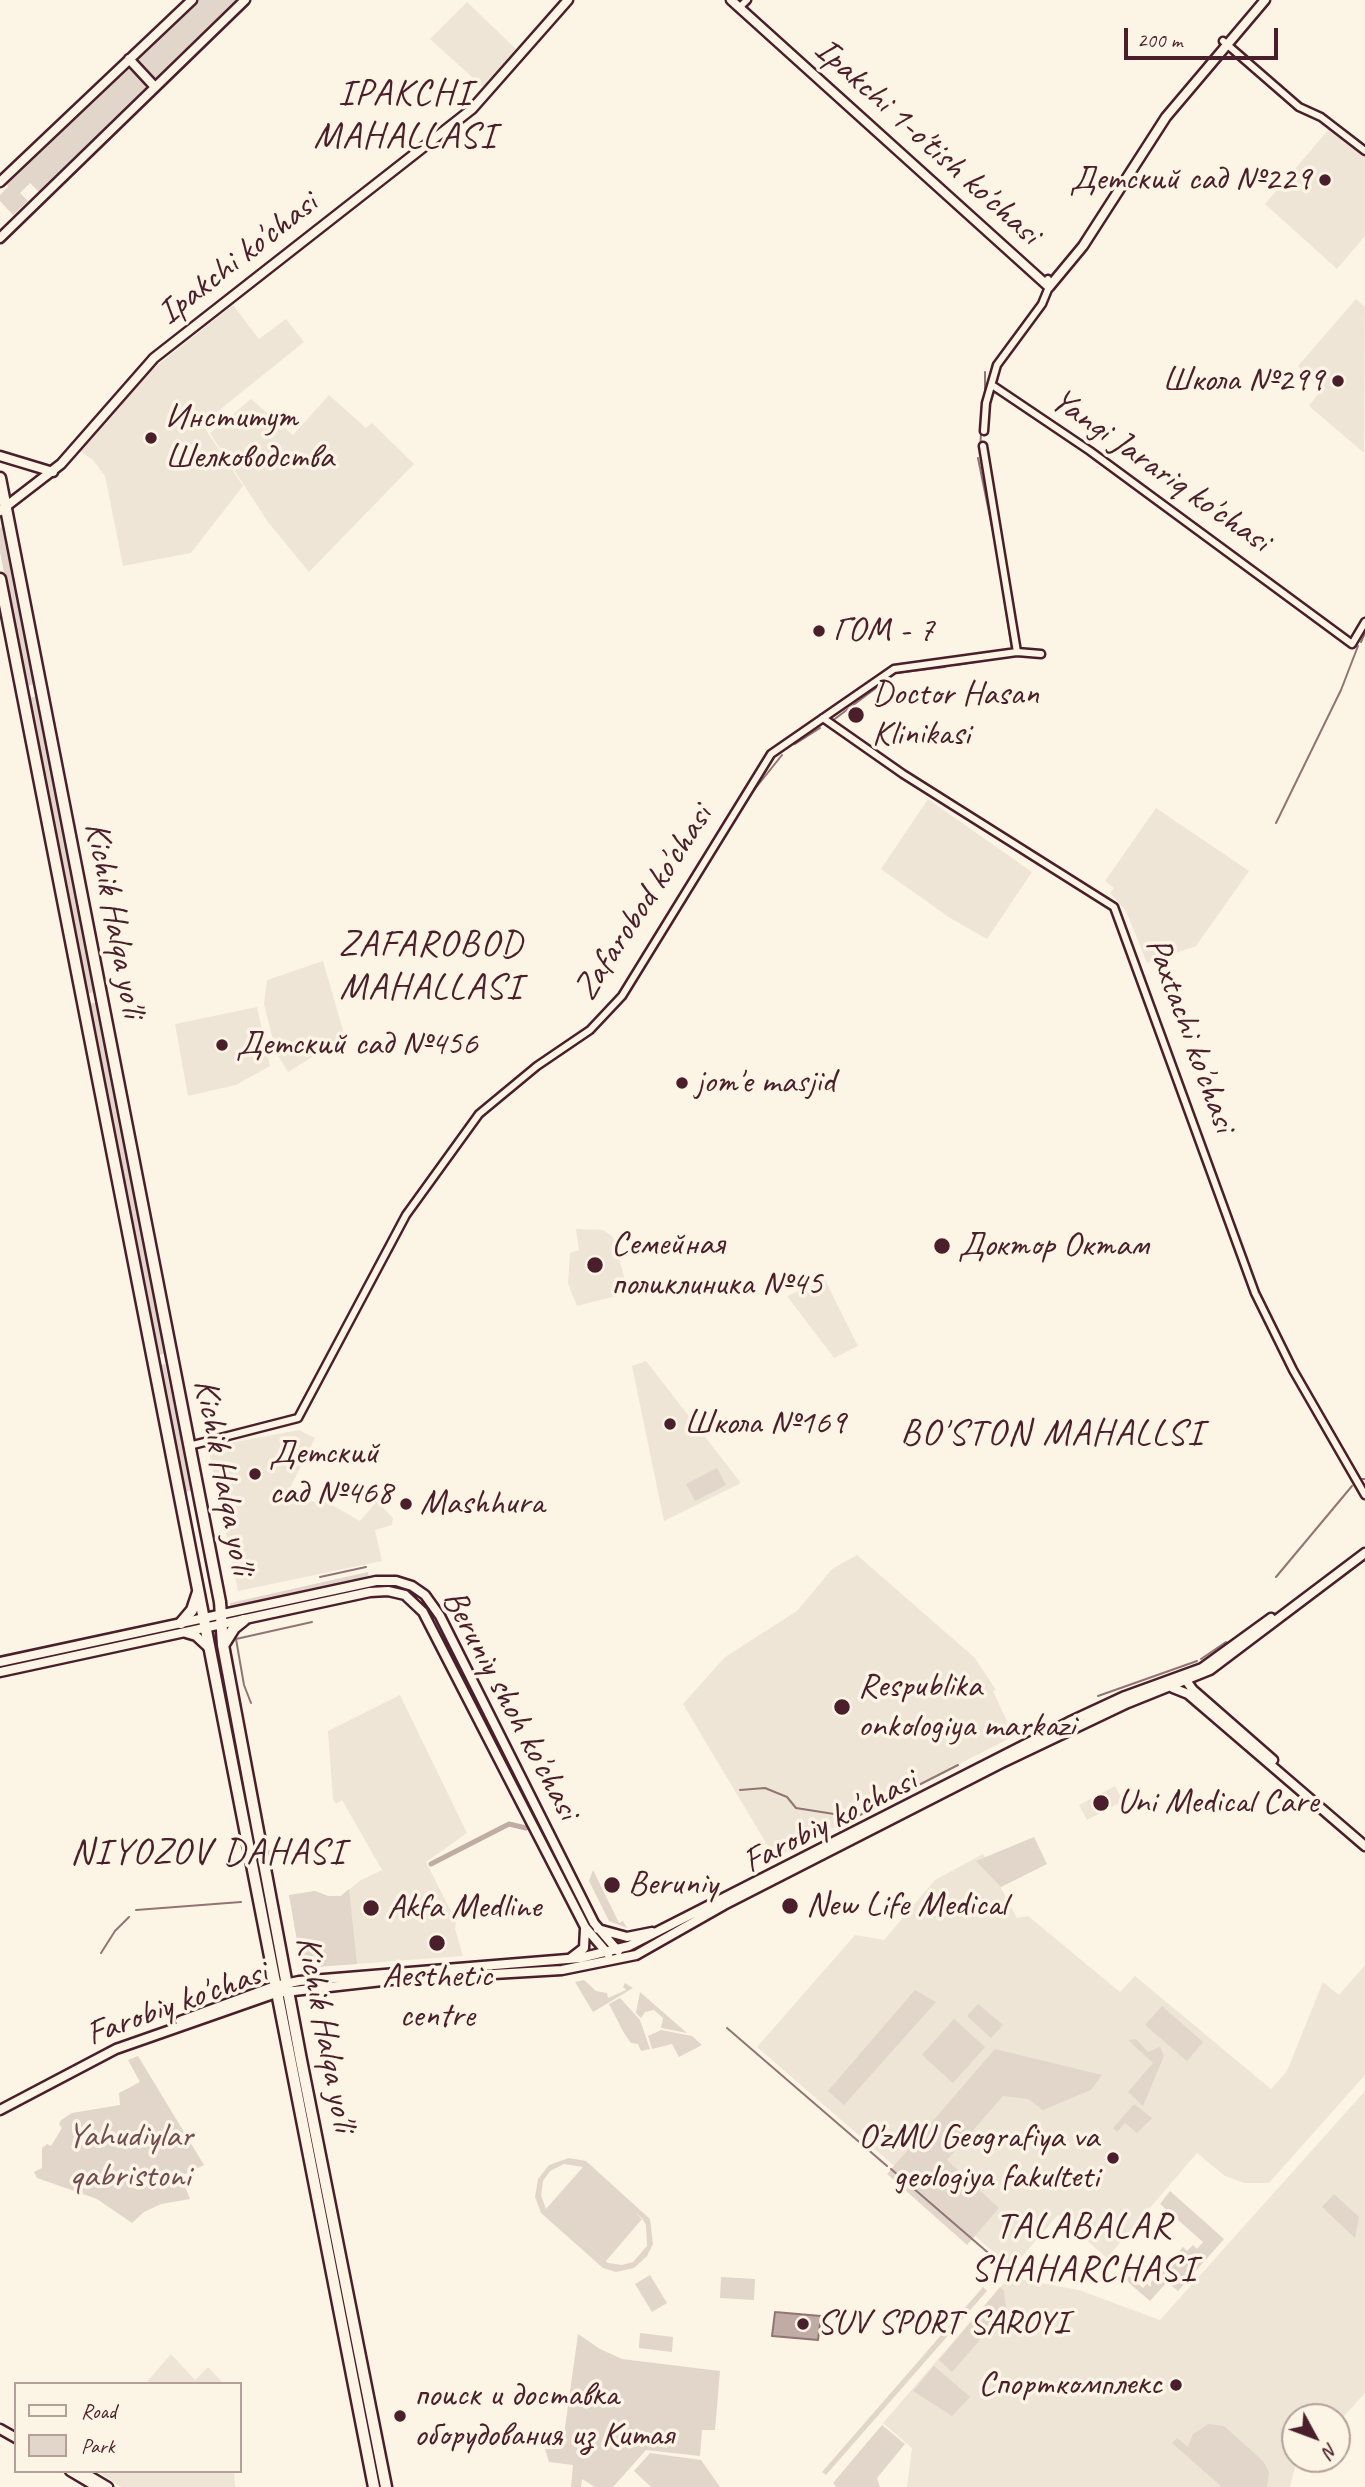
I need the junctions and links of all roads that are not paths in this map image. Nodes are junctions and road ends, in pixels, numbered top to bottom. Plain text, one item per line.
1 (192, 0) edge
2 (246, 0) edge
3 (568, 0) edge
4 (731, 0) edge
5 (1258, 0) edge
6 (1265, 0) edge
7 (741, 3) edge
8 (1225, 42) junction
9 (129, 59) junction
10 (155, 87) junction
11 (1365, 151) edge
12 (0, 183) edge
13 (0, 238) edge
14 (1048, 283) junction
15 (992, 385) junction
16 (984, 431) dead end
17 (983, 446) dead end
18 (0, 456) edge
19 (53, 472) junction
20 (0, 478) edge
21 (3, 508) edge
22 (0, 579) edge
23 (1365, 622) edge
24 (1017, 652) junction
25 (1041, 654) dead end
26 (823, 718) junction
27 (101, 996) junction
28 (83, 999) junction
29 (172, 1360) junction
30 (155, 1363) junction
31 (189, 1446) junction
32 (198, 1491) junction
33 (180, 1494) junction
34 (1365, 1495) edge
35 (1365, 1547) edge
36 (1365, 1553) edge
37 (199, 1588) junction
38 (221, 1620) junction
39 (244, 1620) junction
40 (206, 1623) junction
41 (182, 1628) junction
42 (223, 1645) junction
43 (211, 1651) junction
44 (0, 1662) edge
45 (454, 1670) junction
46 (0, 1672) edge
47 (1183, 1680) junction
48 (471, 1681) junction
49 (1170, 1688) junction
50 (1187, 1693) junction
51 (468, 1698) junction
52 (244, 1755) junction
53 (232, 1758) junction
54 (248, 1776) junction
55 (235, 1777) junction
56 (1365, 1840) edge
57 (1365, 1846) edge
58 (585, 1927) junction
59 (598, 1929) junction
60 (662, 1930) junction
61 (618, 1950) junction
62 (606, 1952) junction
63 (571, 1958) junction
64 (626, 1958) junction
65 (615, 1960) junction
66 (288, 1987) junction
67 (275, 1990) junction
68 (0, 2103) edge
69 (0, 2110) edge
70 (362, 2372) junction
71 (351, 2375) junction
72 (73, 2473) edge
73 (84, 2473) edge
74 (97, 2487) edge
75 (108, 2487) edge
76 (374, 2487) edge
77 (386, 2487) edge

1 - 9 main road
2 - 10 main road
3 - 19 main road, Ipakchi ko'chasi
4 - 7 main road, Ipakchi 1-o'tish ko'chasi
5 - 8 main road
6 - 8 main road
7 - 14 main road, Ipakchi 1-o'tish ko'chasi
8 - 11 street
8 - 14 main road
9 - 10 main road
9 - 12 main road
10 - 13 main road
14 - 15 street
15 - 16 street
15 - 23 street, Yangi Jarariq ko'chasi
17 - 24 street
18 - 19 main road
19 - 21 main road, Ipakchi ko'chasi
20 - 21 highway, Kichik Halqa yo'li
21 - 27 highway, Kichik Halqa yo'li
22 - 28 highway, Kichik Halqa yo'li
24 - 25 street, Zafarobod ko'chasi
24 - 26 street, Zafarobod ko'chasi
26 - 31 street, Zafarobod ko'chasi
26 - 34 street, Paxtachi ko'chasi
27 - 28 highway
27 - 29 highway, Kichik Halqa yo'li
28 - 30 highway, Kichik Halqa yo'li
29 - 30 highway
29 - 31 highway, Kichik Halqa yo'li
30 - 33 highway, Kichik Halqa yo'li
31 - 32 highway, Kichik Halqa yo'li
32 - 33 highway
32 - 38 highway, Kichik Halqa yo'li
33 - 37 highway, Kichik Halqa yo'li
35 - 47 main road, Farobiy ko'chasi
36 - 47 main road, Farobiy ko'chasi
37 - 40 highway, Kichik Halqa yo'li
37 - 41 highway
38 - 39 main road, Beruniy shoh ko'chasi
38 - 40 main road, Beruniy shoh ko'chasi
38 - 42 highway, Kichik Halqa yo'li
38 - 48 main road, Beruniy shoh ko'chasi
39 - 42 highway
39 - 45 main road, Beruniy shoh ko'chasi
40 - 41 main road, Beruniy shoh ko'chasi
40 - 43 highway, Kichik Halqa yo'li
41 - 43 main road
41 - 44 main road, Beruniy shoh ko'chasi
41 - 46 main road, Beruniy shoh ko'chasi
42 - 52 highway, Kichik Halqa yo'li
43 - 53 highway, Kichik Halqa yo'li
45 - 48 main road
45 - 51 main road, Beruniy shoh ko'chasi
47 - 49 main road, Farobiy ko'chasi
47 - 50 main road
47 - 56 main road
47 - 60 main road, Farobiy ko'chasi
48 - 51 main road
48 - 59 main road, Beruniy shoh ko'chasi
49 - 50 main road
49 - 64 main road, Farobiy ko'chasi
50 - 57 main road
51 - 58 main road, Beruniy shoh ko'chasi
52 - 53 highway
52 - 54 highway, Kichik Halqa yo'li
53 - 55 highway, Kichik Halqa yo'li
54 - 55 highway
54 - 66 highway, Kichik Halqa yo'li
55 - 67 highway, Kichik Halqa yo'li
58 - 62 main road, Beruniy shoh ko'chasi
58 - 63 main road
59 - 60 main road
59 - 61 main road, Beruniy shoh ko'chasi
60 - 61 main road, Farobiy ko'chasi
61 - 62 main road, Farobiy ko'chasi
61 - 64 main road, Beruniy shoh ko'chasi
61 - 65 main road
62 - 63 main road, Farobiy ko'chasi
62 - 65 main road, Beruniy shoh ko'chasi
63 - 66 main road, Farobiy ko'chasi
64 - 65 main road, Farobiy ko'chasi
65 - 66 main road, Farobiy ko'chasi
66 - 67 main road, Farobiy ko'chasi
66 - 70 highway, Kichik Halqa yo'li
67 - 68 main road, Farobiy ko'chasi
67 - 69 main road, Farobiy ko'chasi
67 - 71 highway, Kichik Halqa yo'li
70 - 71 highway
70 - 77 highway, Kichik Halqa yo'li
71 - 76 highway, Kichik Halqa yo'li
72 - 74 main road
73 - 75 main road

